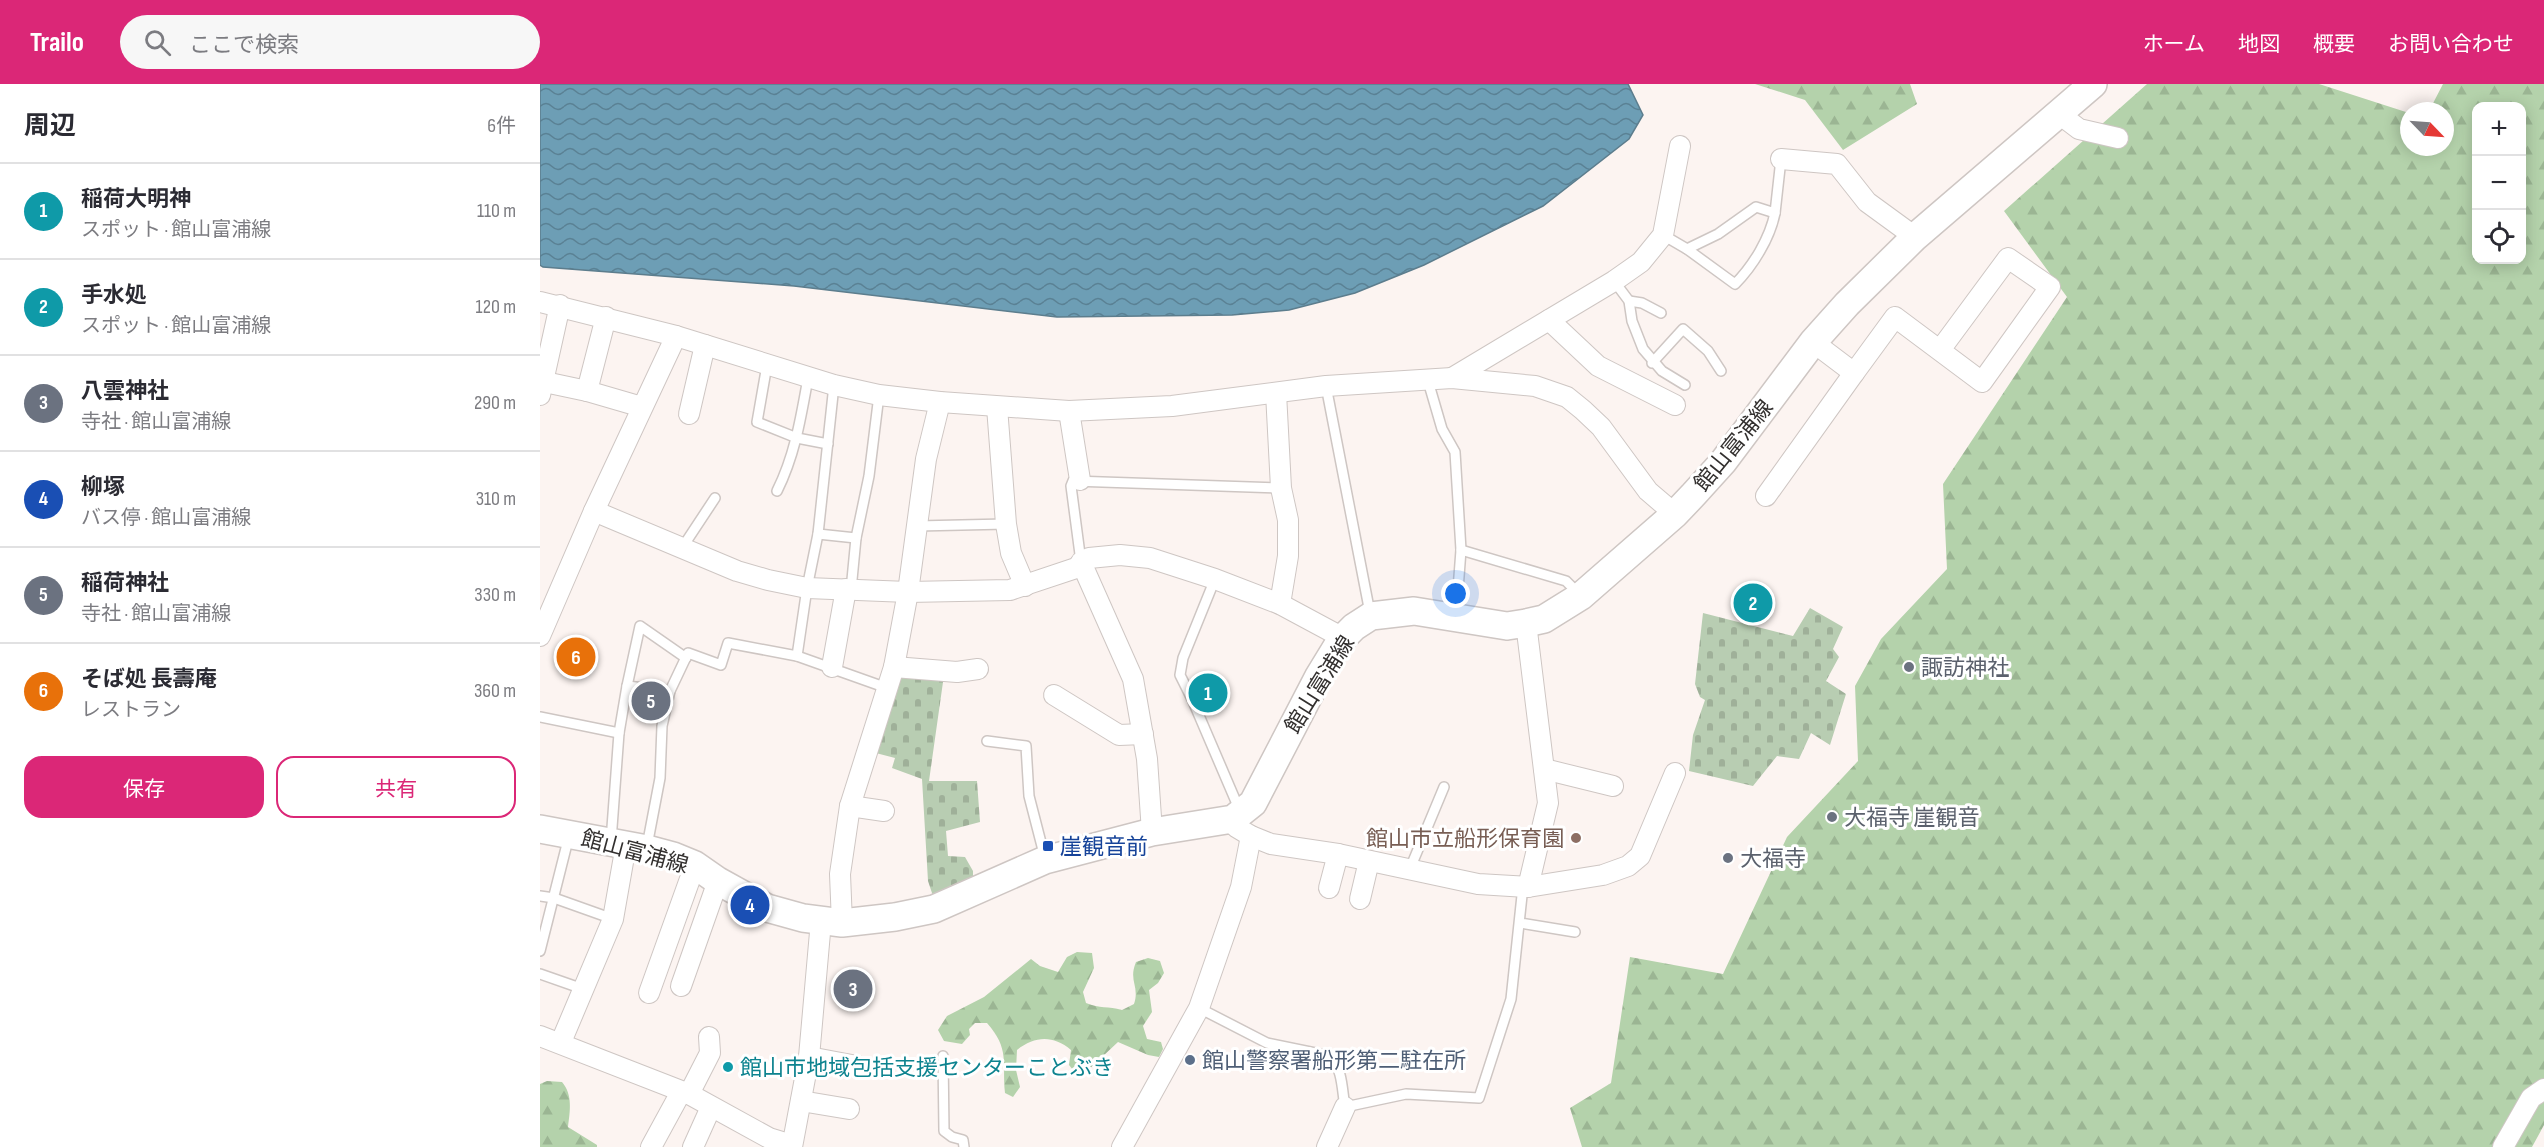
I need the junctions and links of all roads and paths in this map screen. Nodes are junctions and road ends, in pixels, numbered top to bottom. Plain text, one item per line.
1 (2074, 96) edge
2 (2118, 138) dead end
3 (1680, 146) dead end
4 (1781, 159) joint
5 (1775, 213) junction
6 (1662, 235) junction
7 (1915, 237) junction
8 (1687, 249) junction
9 (1614, 281) junction
10 (1629, 301) junction
11 (540, 302) edge
12 (560, 305) junction
13 (1661, 313) dead end
14 (606, 317) junction
15 (1549, 320) junction
16 (676, 336) junction
17 (1813, 342) junction
18 (705, 345) junction
19 (1940, 351) junction
20 (1653, 363) junction
21 (767, 365) junction
22 (1721, 371) dead end
23 (1854, 373) junction
24 (808, 378) junction
25 (1452, 378) junction
26 (1428, 381) junction
27 (834, 385) junction
28 (1685, 385) dead end
29 (541, 386) edge
30 (1326, 386) junction
31 (587, 391) junction
32 (1276, 393) junction
33 (879, 395) junction
34 (940, 402) junction
35 (1675, 405) dead end
36 (642, 407) junction
37 (997, 407) junction
38 (1069, 411) junction
39 (689, 414) dead end
40 (797, 438) junction
41 (828, 444) junction
42 (1080, 480) junction
43 (1281, 488) junction
44 (777, 491) dead end
45 (1766, 496) dead end
46 (715, 498) dead end
47 (594, 511) junction
48 (1675, 514) junction
49 (1006, 525) junction
50 (917, 526) junction
51 (818, 534) junction
52 (856, 538) junction
53 (682, 548) junction
54 (1461, 550) junction
55 (1081, 562) junction
56 (1215, 579) junction
57 (1025, 586) junction
58 (807, 588) junction
59 (849, 589) junction
60 (908, 592) junction
61 (1581, 596) junction
62 (546, 604) edge
63 (1280, 604) junction
64 (1371, 616) junction
65 (1456, 618) junction
66 (1526, 624) junction
67 (540, 636) edge
68 (1341, 640) junction
69 (797, 656) junction
70 (686, 658) junction
71 (831, 667) junction
72 (894, 667) junction
73 (978, 669) dead end
74 (627, 686) junction
75 (887, 688) junction
76 (670, 691) junction
77 (1054, 695) dead end
78 (540, 717) edge
79 (619, 733) junction
80 (1143, 734) junction
81 (987, 741) dead end
82 (1544, 770) junction
83 (1675, 774) dead end
84 (1613, 786) dead end
85 (1443, 787) dead end
86 (850, 806) junction
87 (884, 811) dead end
88 (1242, 823) junction
89 (540, 829) edge
90 (1152, 832) junction
91 (569, 834) junction
92 (628, 845) junction
93 (1338, 854) junction
94 (1045, 860) junction
95 (1369, 861) junction
96 (695, 865) junction
97 (1409, 871) junction
98 (718, 881) junction
99 (1525, 886) junction
100 (1329, 888) dead end
101 (540, 896) edge
102 (554, 898) junction
103 (1360, 899) dead end
104 (613, 919) junction
105 (831, 922) junction
106 (1520, 923) junction
107 (1575, 932) dead end
108 (540, 951) edge
109 (540, 974) edge
110 (681, 986) dead end
111 (583, 989) junction
112 (649, 993) dead end
113 (1199, 1008) junction
114 (540, 1036) edge
115 (709, 1037) dead end
116 (561, 1042) junction
117 (943, 1056) dead end
118 (809, 1057) junction
119 (857, 1066) dead end
120 (2544, 1089) edge
121 (685, 1093) junction
122 (801, 1101) junction
123 (711, 1107) junction
124 (1345, 1107) junction
125 (849, 1109) dead end
126 (792, 1146) edge
127 (651, 1147) edge
128 (693, 1147) edge
129 (964, 1147) edge
130 (1122, 1147) edge
131 (1327, 1147) edge
132 (2503, 1147) edge

1 - 2 street
1 - 7 main road, 館山富浦線
3 - 6 street
4 - 5 lane
4 - 7 street
5 - 8 lane
5 - 8 lane
6 - 8 lane
6 - 9 street
7 - 17 main road, 館山富浦線
9 - 10 lane
9 - 15 street
10 - 13 lane
10 - 20 lane
11 - 12 street
12 - 14 street
12 - 29 street
14 - 16 street
14 - 31 street
15 - 25 street
15 - 35 street
16 - 18 street
16 - 36 street
17 - 23 street
17 - 48 main road, 館山富浦線
18 - 21 street
18 - 39 street
19 - 19 street
19 - 23 street
20 - 22 lane
20 - 28 lane
21 - 24 street
21 - 40 lane
23 - 45 street
24 - 27 street
24 - 40 lane
25 - 26 street
25 - 48 street
26 - 30 street
26 - 54 lane
27 - 33 street
27 - 41 lane
29 - 31 street
30 - 32 street
30 - 64 lane
31 - 36 street
32 - 38 street
32 - 43 street
33 - 34 street
33 - 52 lane
34 - 37 street
34 - 50 street
36 - 47 street
37 - 38 street
37 - 49 street
38 - 42 street
40 - 41 lane
40 - 44 lane
41 - 51 lane
42 - 43 lane
42 - 55 lane
43 - 63 street
46 - 53 lane
47 - 53 street
47 - 62 street
48 - 61 main road, 館山富浦線
49 - 50 lane
49 - 57 street
50 - 60 street
51 - 52 lane
51 - 58 lane
52 - 59 lane
53 - 58 street
54 - 61 lane
54 - 65 lane
55 - 56 street
55 - 57 street
55 - 80 street
56 - 63 street
56 - 88 lane
57 - 60 street
58 - 59 street
58 - 69 lane
59 - 60 street
59 - 71 street
60 - 72 street
61 - 66 main road, 館山富浦線
62 - 67 street
63 - 68 street
64 - 65 main road, 館山富浦線
64 - 68 main road, 館山富浦線
65 - 66 main road, 館山富浦線
66 - 82 street
68 - 88 main road, 館山富浦線
69 - 70 lane
69 - 71 lane
70 - 74 lane
70 - 76 lane
71 - 75 lane
72 - 73 street
72 - 75 street
74 - 76 lane
74 - 79 lane
75 - 86 street
76 - 92 lane
77 - 80 street
78 - 79 lane
79 - 92 lane
80 - 90 street
81 - 94 lane
82 - 84 street
82 - 99 street
83 - 99 street
85 - 97 lane
86 - 87 street
86 - 105 street
88 - 90 main road, 館山富浦線
88 - 93 street
88 - 113 street
89 - 91 main road, 館山富浦線
90 - 94 main road, 館山富浦線
91 - 92 main road, 館山富浦線
91 - 102 lane
92 - 96 main road, 館山富浦線
92 - 104 street
93 - 95 street
93 - 100 street
94 - 105 main road, 館山富浦線
95 - 97 street
95 - 103 street
96 - 98 main road, 館山富浦線
96 - 112 street
97 - 99 street
98 - 105 main road, 館山富浦線
98 - 110 street
99 - 106 lane
101 - 102 lane
102 - 104 lane
102 - 108 lane
104 - 111 street
105 - 118 street
106 - 107 lane
106 - 124 lane
109 - 111 lane
111 - 116 street
113 - 124 lane
113 - 130 street
114 - 116 street
115 - 121 street
116 - 121 street
117 - 129 lane
118 - 119 street
118 - 122 street
120 - 132 street
121 - 123 street
121 - 127 street
122 - 125 street
122 - 126 street
123 - 126 street
123 - 128 street
124 - 131 street

